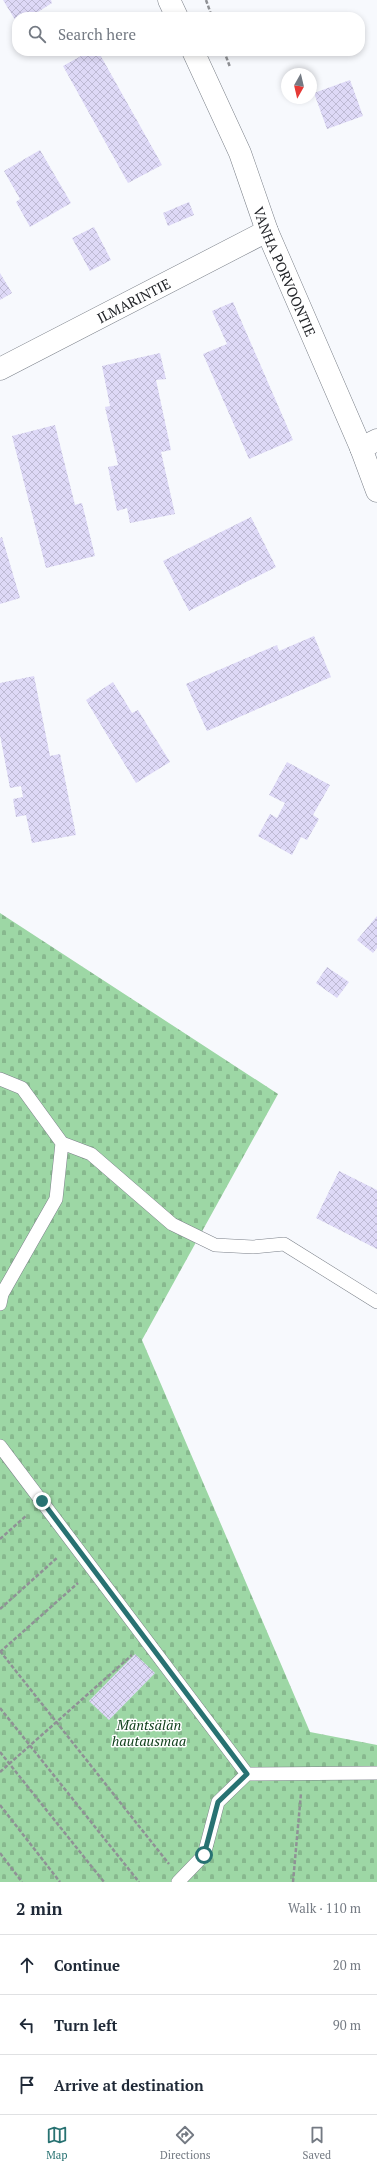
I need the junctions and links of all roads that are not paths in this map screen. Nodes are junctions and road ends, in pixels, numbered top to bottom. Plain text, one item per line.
1 (169, 0) edge
2 (175, 12) edge
3 (194, 56) edge
4 (267, 231) junction
5 (0, 369) edge
6 (369, 444) edge
7 (377, 491) edge
8 (0, 1079) edge
9 (62, 1143) junction
10 (377, 1302) edge
11 (0, 1304) edge
12 (0, 1446) edge
13 (377, 1773) edge
14 (247, 1774) junction
15 (180, 1881) edge

1 - 2 main road
3 - 4 main road, VANHA PORVOONTIE
4 - 5 main road, ILMARINTIE
4 - 6 main road, VANHA PORVOONTIE
6 - 7 main road, VANHA PORVOONTIE
8 - 9 lane
9 - 10 lane
9 - 11 lane
12 - 14 lane
13 - 14 lane
14 - 15 lane

